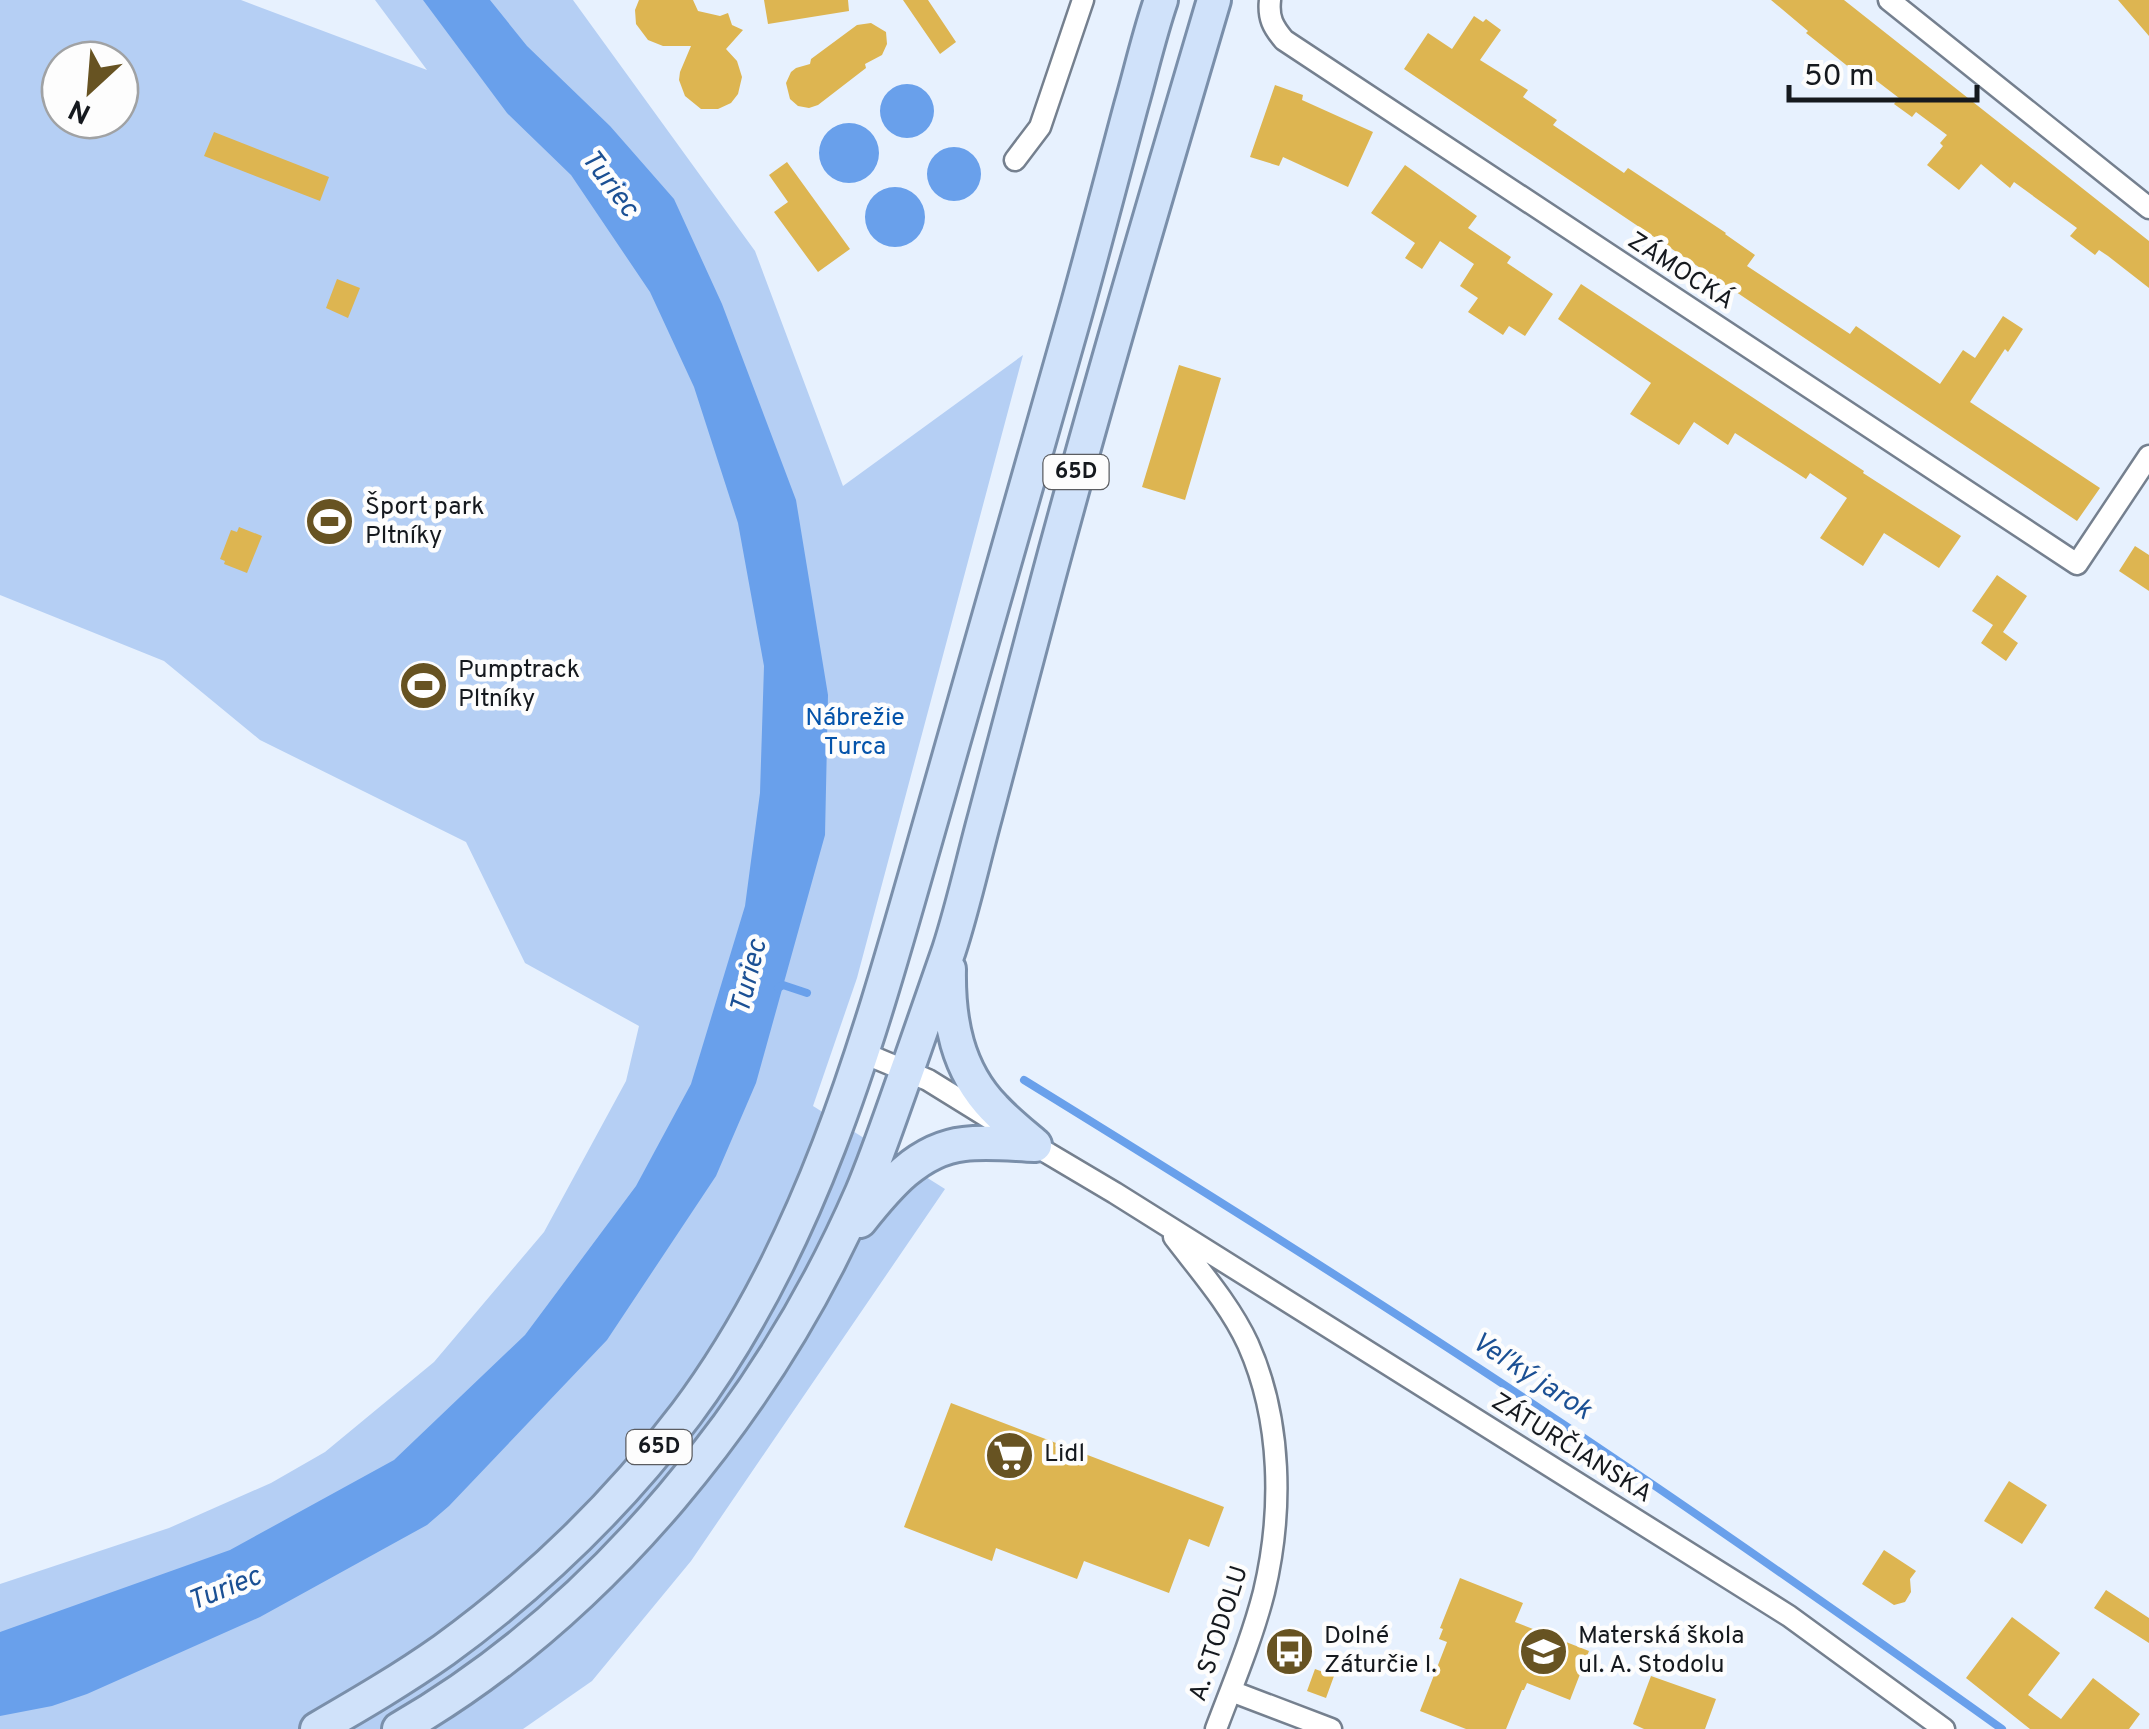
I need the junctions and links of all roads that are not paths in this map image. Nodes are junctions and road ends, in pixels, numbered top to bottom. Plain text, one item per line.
1 (1083, 0) edge
2 (1160, 0) edge
3 (1214, 0) edge
4 (1889, 0) edge
5 (1269, 5) edge
6 (1015, 160) dead end
7 (2149, 208) edge
8 (2149, 456) edge
9 (950, 948) junction
10 (862, 1052) junction
11 (907, 1070) junction
12 (1034, 1145) junction
13 (1163, 1224) junction
14 (832, 1255) junction
15 (1231, 1691) junction
16 (317, 1729) edge
17 (399, 1729) edge
18 (1216, 1729) edge
19 (1331, 1729) edge
20 (1944, 1729) edge

1 - 6 street
2 - 10 main road, 65D
3 - 9 main road, 65D
4 - 7 street
5 - 8 street, ZÁMOCKÁ
9 - 11 main road, 65D
9 - 12 main road
10 - 11 street, ZÁTURČIANSKA
10 - 16 main road, 65D
11 - 12 street, ZÁTURČIANSKA
11 - 14 main road, 65D
12 - 13 street, ZÁTURČIANSKA
12 - 14 main road
13 - 15 street, A. STODOLU
13 - 20 street, ZÁTURČIANSKA
14 - 17 main road, 65D
15 - 18 street, A. STODOLU
15 - 19 street

